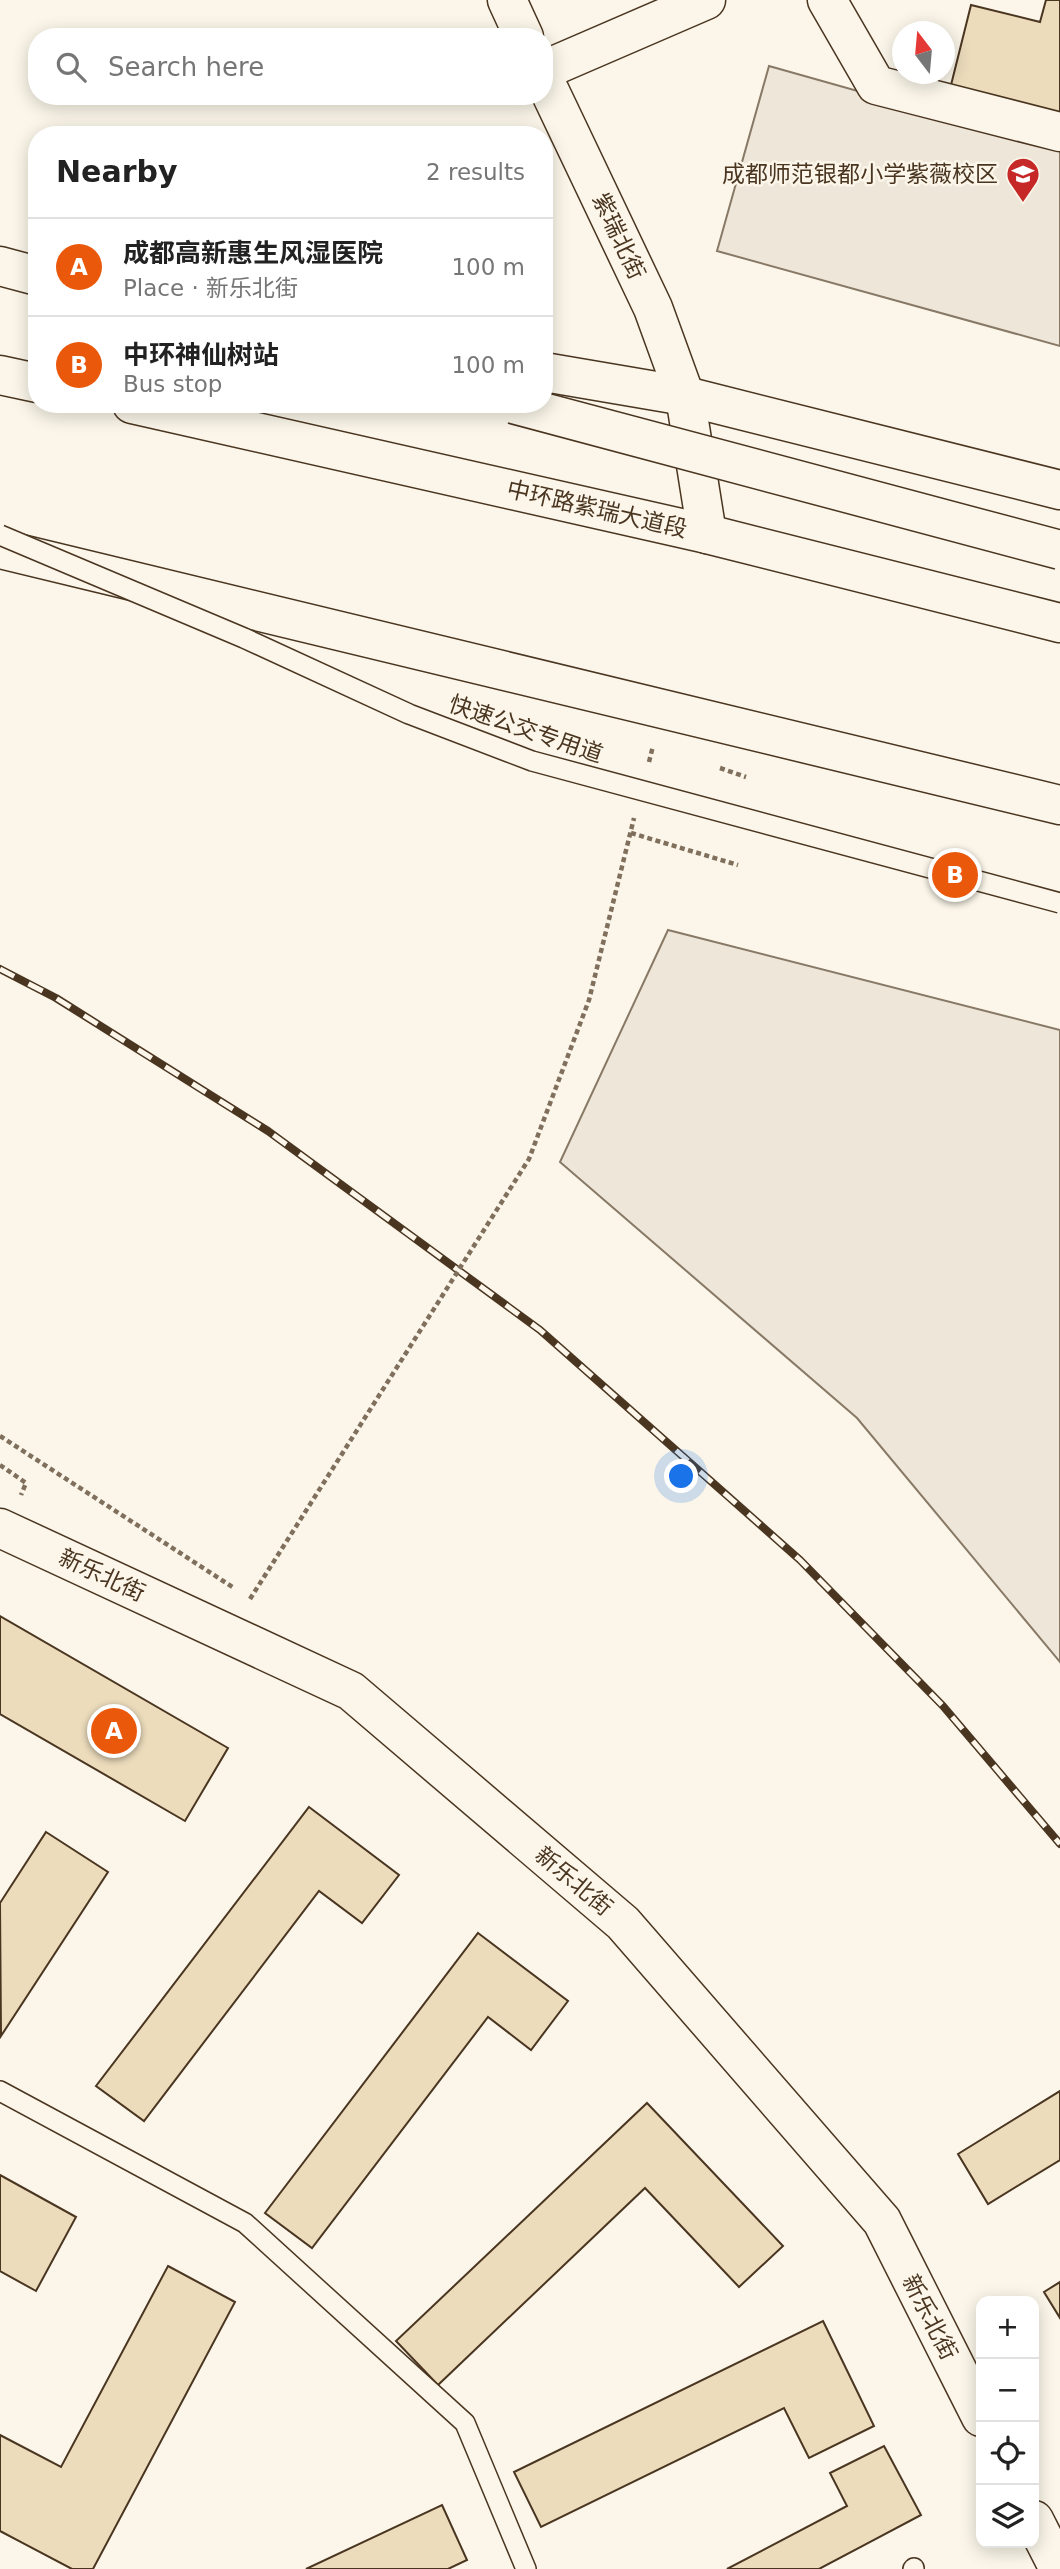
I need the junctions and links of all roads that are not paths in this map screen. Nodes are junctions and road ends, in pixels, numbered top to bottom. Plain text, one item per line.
1 (507, 0) edge
2 (706, 0) edge
3 (827, 0) edge
4 (520, 28) edge
5 (553, 66) edge
6 (553, 98) edge
7 (1060, 132) edge
8 (0, 267) edge
9 (28, 274) edge
10 (0, 279) edge
11 (28, 284) edge
12 (0, 374) edge
13 (553, 374) edge
14 (28, 381) edge
15 (685, 396) junction
16 (172, 413) edge
17 (546, 413) edge
18 (1060, 490) edge
19 (707, 534) junction
20 (0, 535) edge
21 (0, 549) edge
22 (1060, 551) edge
23 (1060, 623) edge
24 (1060, 805) edge
25 (1060, 902) edge
26 (0, 1528) edge
27 (0, 2091) edge
28 (976, 2407) edge
29 (1039, 2530) edge
30 (526, 2569) edge
31 (1059, 2569) edge

1 - 4 main road
2 - 5 main road
3 - 7 main road
6 - 15 main road, 紫瑞北街
8 - 9 main road
10 - 11 main road
12 - 14 main road
13 - 15 main road
15 - 18 main road
15 - 19 main road, 紫瑞北街
16 - 19 main road, 中环路紫瑞大道段
17 - 22 main road, bridge
19 - 23 main road, 中环路紫瑞大道段
20 - 25 lane, 快速公交专用道, bridge
21 - 24 main road, bridge
26 - 28 main road, 新乐北街
27 - 30 lane
29 - 31 main road

